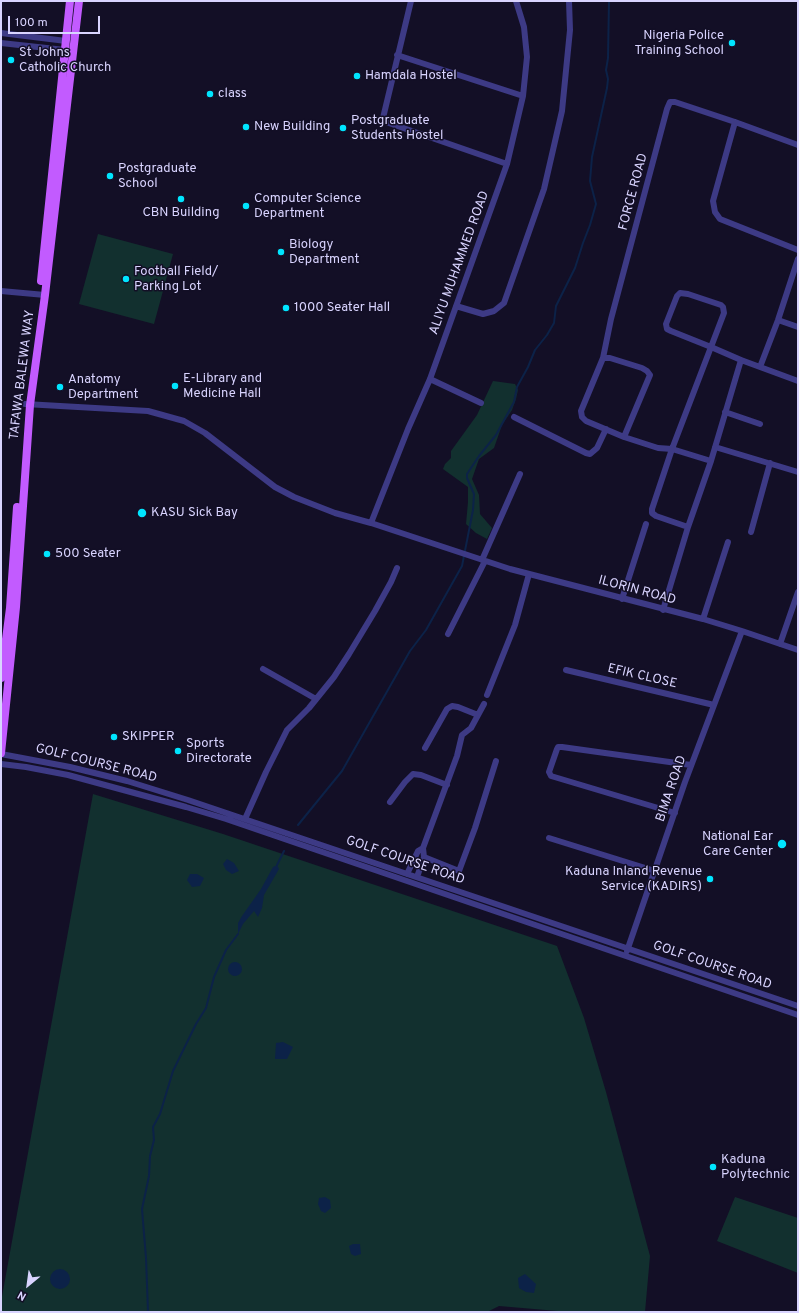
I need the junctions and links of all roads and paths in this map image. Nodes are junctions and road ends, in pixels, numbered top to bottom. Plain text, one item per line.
1 (70, 1) edge
2 (78, 1) edge
3 (410, 1) edge
4 (516, 1) edge
5 (569, 1) edge
6 (1, 33) edge
7 (66, 41) junction
8 (1, 43) edge
9 (65, 50) junction
10 (397, 55) junction
11 (523, 96) junction
12 (735, 122) junction
13 (798, 145) edge
14 (507, 164) junction
15 (798, 250) edge
16 (797, 263) edge
17 (1, 291) edge
18 (42, 294) junction
19 (456, 306) junction
20 (778, 320) junction
21 (798, 327) edge
22 (711, 346) junction
23 (603, 358) junction
24 (741, 360) junction
25 (760, 367) junction
26 (430, 379) junction
27 (798, 381) edge
28 (481, 403) dead end
29 (27, 404) junction
30 (725, 412) junction
31 (514, 417) dead end
32 (760, 424) dead end
33 (606, 429) junction
34 (624, 437) junction
35 (715, 447) junction
36 (672, 449) junction
37 (711, 461) junction
38 (770, 463) junction
39 (798, 472) edge
40 (520, 474) dead end
41 (371, 523) junction
42 (646, 524) dead end
43 (688, 527) junction
44 (751, 532) dead end
45 (728, 542) dead end
46 (483, 561) junction
47 (397, 568) dead end
48 (529, 574) junction
49 (798, 592) edge
50 (622, 599) junction
51 (662, 610) junction
52 (703, 619) junction
53 (742, 631) junction
54 (448, 634) dead end
55 (780, 644) junction
56 (798, 650) edge
57 (263, 669) dead end
58 (566, 670) dead end
59 (1, 678) edge
60 (487, 695) dead end
61 (316, 699) junction
62 (484, 704) dead end
63 (714, 705) junction
64 (478, 715) junction
65 (425, 748) dead end
66 (1, 753) edge
67 (496, 761) dead end
68 (1, 764) edge
69 (692, 765) junction
70 (447, 785) junction
71 (188, 800) junction
72 (390, 802) dead end
73 (186, 807) junction
74 (675, 813) junction
75 (245, 819) junction
76 (549, 838) dead end
77 (423, 848) junction
78 (424, 857) junction
79 (655, 872) junction
80 (407, 874) junction
81 (417, 877) junction
82 (628, 949) junction
83 (626, 956) junction
84 (798, 1006) edge
85 (798, 1015) edge

1 - 7 main road, TAFAWA BALEWA WAY
2 - 18 main road, TAFAWA BALEWA WAY
3 - 10 street
4 - 11 street, ALIYU MUHAMMED ROAD
5 - 19 street
6 - 7 street
7 - 9 main road, TAFAWA BALEWA WAY
8 - 9 street
9 - 18 main road, TAFAWA BALEWA WAY
10 - 11 street
10 - 14 street
11 - 14 street, ALIYU MUHAMMED ROAD
12 - 13 street, FORCE ROAD
12 - 15 street
12 - 23 street, FORCE ROAD
14 - 19 street, ALIYU MUHAMMED ROAD
16 - 20 street
17 - 18 street
18 - 29 main road, TAFAWA BALEWA WAY
19 - 26 street, ALIYU MUHAMMED ROAD
20 - 21 street
20 - 25 street
22 - 22 street
22 - 24 street
22 - 36 street
23 - 33 street, FORCE ROAD
23 - 34 street
24 - 25 street
24 - 30 street
25 - 27 street
26 - 28 street
26 - 41 street, ALIYU MUHAMMED ROAD
29 - 41 street, ILORIN ROAD
29 - 59 main road, TAFAWA BALEWA WAY
29 - 66 main road, TAFAWA BALEWA WAY
30 - 32 street
30 - 35 street
31 - 33 street
33 - 34 street
34 - 36 street
35 - 37 street
35 - 38 street
36 - 37 street
36 - 43 street
37 - 43 street
38 - 39 street
38 - 44 street
40 - 46 street
41 - 46 street, ILORIN ROAD
42 - 50 street
43 - 51 street
45 - 52 street
46 - 48 street, ILORIN ROAD
46 - 54 street
47 - 61 street
48 - 50 street, ILORIN ROAD
48 - 60 street
49 - 55 street
50 - 51 street, ILORIN ROAD
51 - 52 street, ILORIN ROAD
52 - 53 street, ILORIN ROAD
53 - 55 street, ILORIN ROAD
53 - 63 street, BIMA ROAD
55 - 56 street, ILORIN ROAD
57 - 61 street
58 - 63 street, EFIK CLOSE
61 - 75 street
62 - 64 street
63 - 69 street, BIMA ROAD
64 - 65 street
64 - 70 street
66 - 71 street, GOLF COURSE ROAD
67 - 78 street
68 - 73 street, GOLF COURSE ROAD
69 - 74 street, BIMA ROAD
69 - 74 street
70 - 72 street
70 - 77 street
71 - 73 street
71 - 75 street, GOLF COURSE ROAD
73 - 83 street, GOLF COURSE ROAD
74 - 79 street, BIMA ROAD
75 - 80 street, GOLF COURSE ROAD
76 - 79 street
77 - 78 street
77 - 80 street
78 - 81 street
79 - 82 street, BIMA ROAD
80 - 81 street, GOLF COURSE ROAD
81 - 82 street, GOLF COURSE ROAD
82 - 83 street, BIMA ROAD
82 - 84 street, GOLF COURSE ROAD
83 - 85 street, GOLF COURSE ROAD

